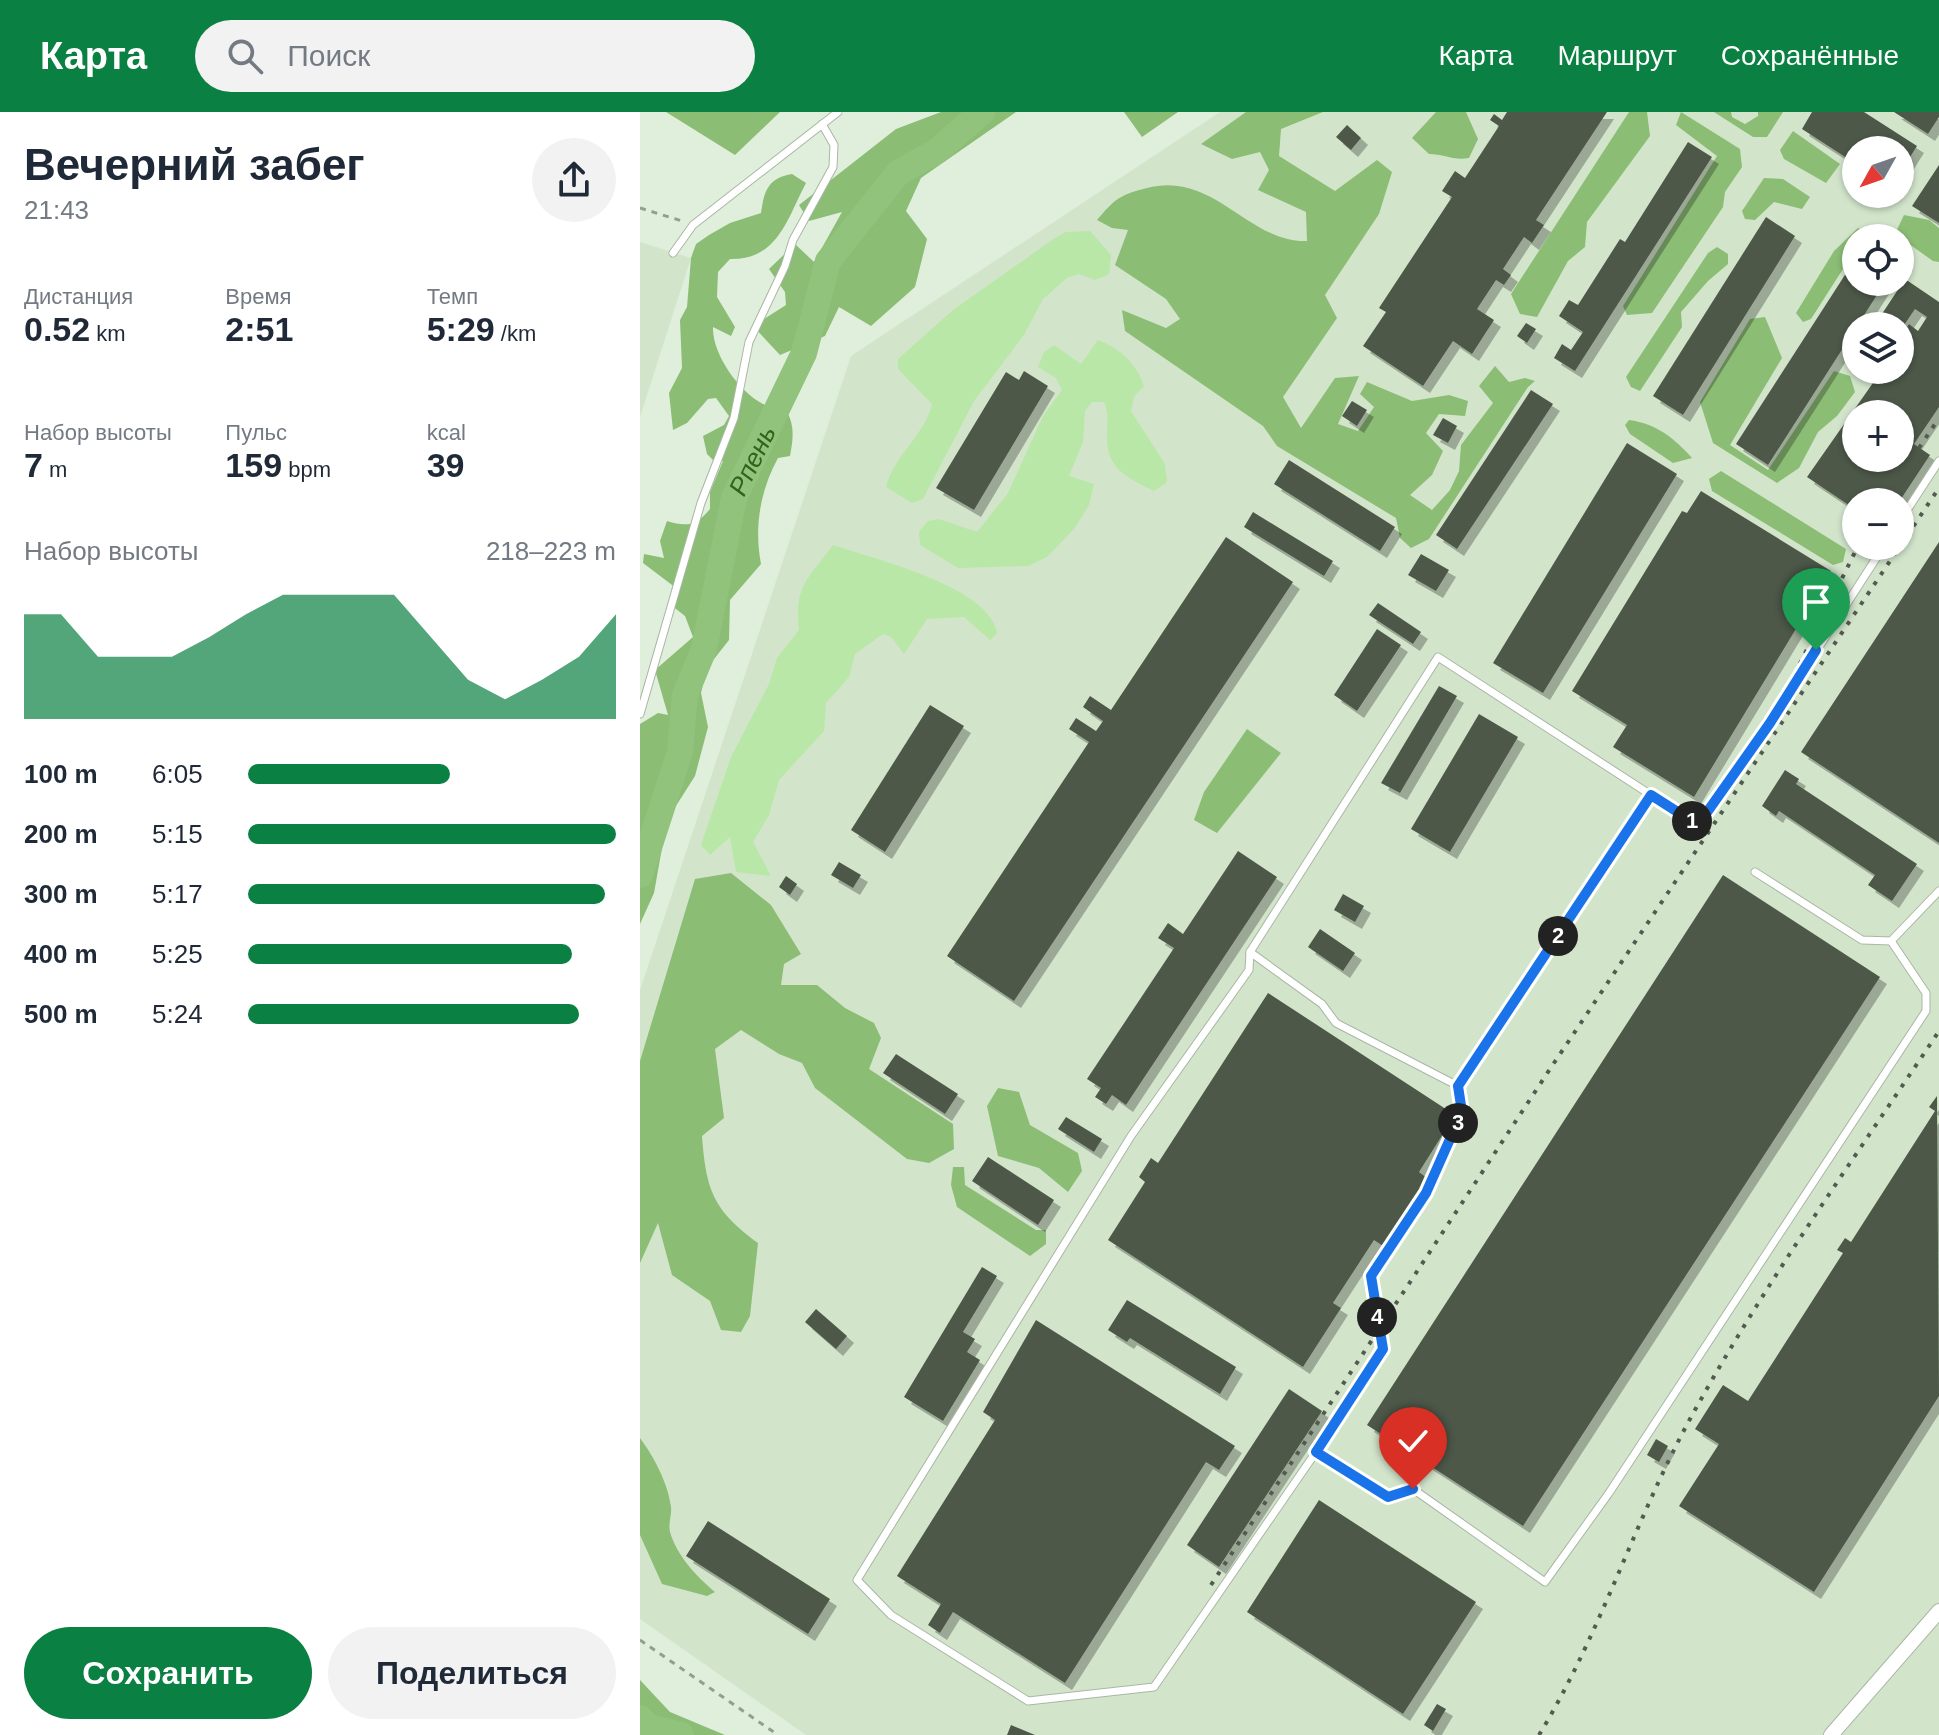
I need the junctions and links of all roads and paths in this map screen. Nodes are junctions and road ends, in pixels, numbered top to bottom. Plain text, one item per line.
1 (838, 112) edge
2 (822, 124) junction
3 (640, 208) edge
4 (693, 225) junction
5 (673, 253) dead end
6 (1939, 461) edge
7 (1914, 499) edge
8 (1875, 560) edge
9 (640, 714) edge
10 (1651, 795) junction
11 (1755, 872) dead end
12 (1939, 891) edge
13 (1891, 941) junction
14 (1250, 952) junction
15 (1458, 1086) junction
16 (1316, 1452) junction
17 (1939, 1611) edge
18 (640, 1640) edge
19 (778, 1735) edge
20 (1831, 1735) edge

1 - 2 lane
2 - 4 lane
2 - 9 lane
3 - 4 path
4 - 5 lane
6 - 7 lane
8 - 10 lane
10 - 14 lane
10 - 15 lane
11 - 13 lane
12 - 13 lane
13 - 16 lane
14 - 15 lane
14 - 16 lane
15 - 16 lane
17 - 20 street
18 - 19 path

